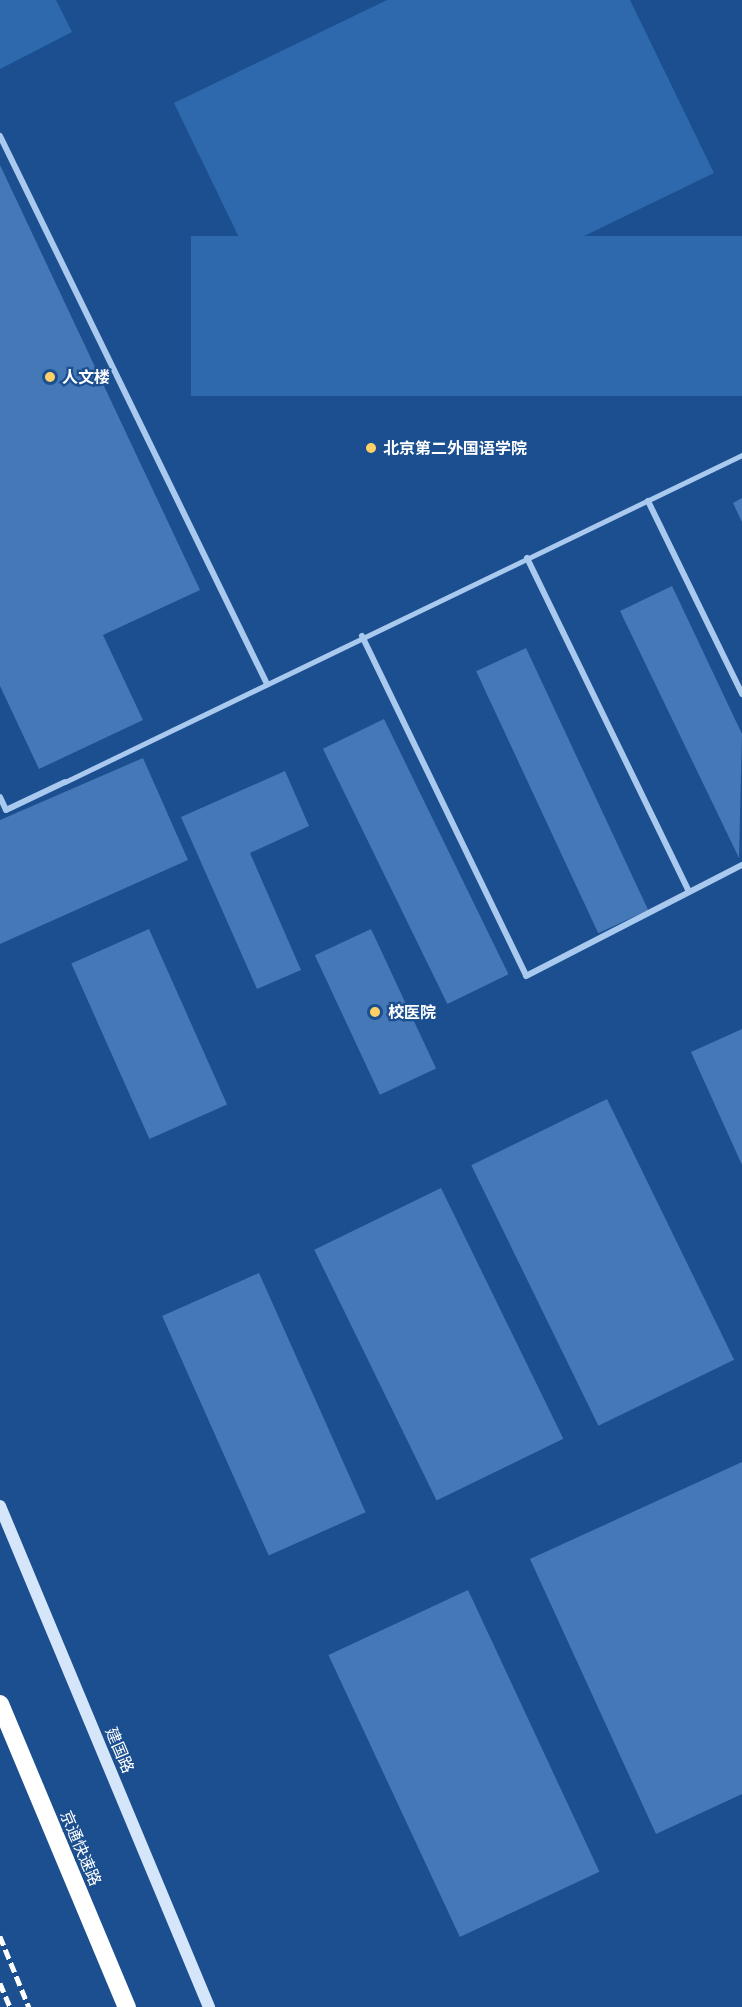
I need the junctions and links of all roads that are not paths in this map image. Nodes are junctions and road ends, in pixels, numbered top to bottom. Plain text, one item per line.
1 (0, 136) edge
2 (742, 455) edge
3 (648, 501) junction
4 (527, 558) junction
5 (362, 636) junction
6 (267, 684) junction
7 (742, 694) edge
8 (66, 782) joint
9 (0, 797) edge
10 (742, 865) edge
11 (689, 891) junction
12 (0, 1506) edge
13 (0, 1704) edge
14 (127, 2007) edge
15 (208, 2007) edge

1 - 6 street
2 - 3 lane
3 - 4 lane
3 - 7 street
4 - 5 lane
4 - 11 street
5 - 6 lane
5 - 11 street
6 - 8 lane
8 - 9 street
10 - 11 street
12 - 15 main road, 建国路
13 - 14 highway, 京通快速路

